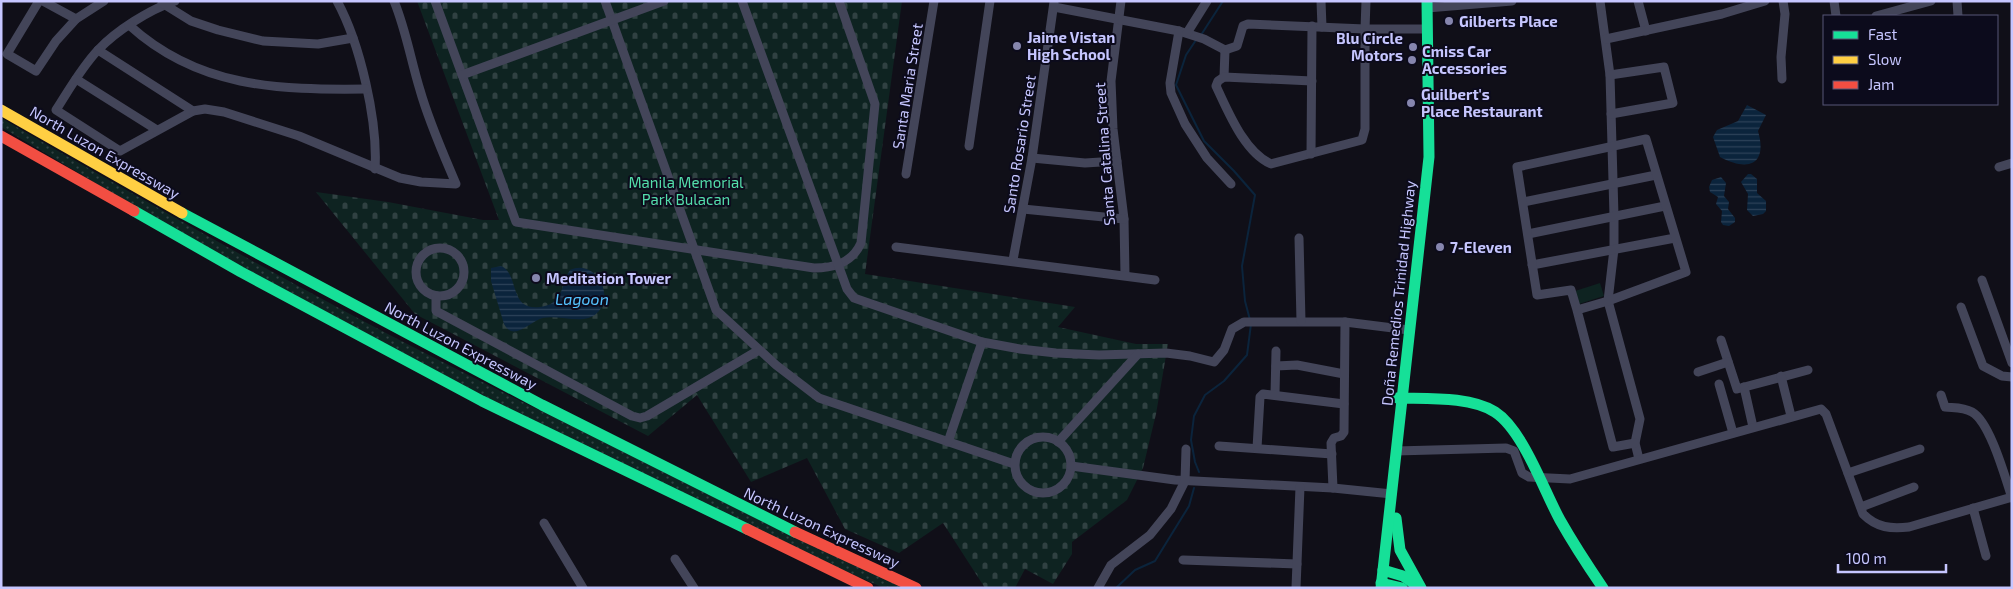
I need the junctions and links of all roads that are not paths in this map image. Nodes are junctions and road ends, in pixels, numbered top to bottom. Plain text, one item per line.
1 (39, 1) edge
2 (43, 1) edge
3 (104, 1) edge
4 (175, 1) edge
5 (337, 1) edge
6 (394, 1) edge
7 (435, 1) edge
8 (605, 1) edge
9 (664, 1) edge
10 (742, 1) edge
11 (839, 1) edge
12 (934, 1) edge
13 (990, 1) edge
14 (1121, 1) edge
15 (1207, 1) edge
16 (1321, 1) edge
17 (1366, 1) edge
18 (1512, 1) edge
19 (1600, 1) edge
20 (1638, 1) edge
21 (1783, 1) edge
22 (1834, 1) edge
23 (1931, 1) edge
24 (1957, 1) edge
25 (1499, 2) edge
26 (1763, 2) edge
27 (162, 3) edge
28 (1054, 4) edge
29 (1427, 4) edge
30 (1836, 15) edge
31 (1880, 15) edge
32 (1958, 15) edge
33 (76, 20) junction
34 (612, 21) junction
35 (1118, 21) junction
36 (129, 26) junction
37 (1312, 26) junction
38 (1322, 26) junction
39 (1365, 29) junction
40 (1427, 29) junction
41 (1646, 31) junction
42 (1186, 33) junction
43 (353, 38) junction
44 (1606, 39) junction
45 (98, 50) junction
46 (1225, 50) junction
47 (462, 75) junction
48 (1610, 75) junction
49 (1224, 77) junction
50 (76, 79) junction
51 (1782, 79) dead end
52 (1312, 81) junction
53 (366, 89) junction
54 (1, 110) edge
55 (193, 111) junction
56 (1610, 114) junction
57 (157, 130) junction
58 (1, 136) edge
59 (970, 146) dead end
60 (1611, 146) junction
61 (1311, 154) junction
62 (1032, 158) junction
63 (1117, 161) junction
64 (2012, 163) edge
65 (1998, 167) dead end
66 (375, 168) junction
67 (906, 174) dead end
68 (1656, 175) junction
69 (1230, 184) dead end
70 (1613, 184) junction
71 (1523, 202) junction
72 (1665, 206) junction
73 (1024, 209) junction
74 (1614, 216) junction
75 (1124, 219) junction
76 (1528, 234) junction
77 (1299, 238) dead end
78 (1675, 238) junction
79 (896, 247) dead end
80 (696, 250) junction
81 (1614, 250) junction
82 (1013, 260) junction
83 (838, 265) junction
84 (1532, 265) junction
85 (1125, 275) junction
86 (1154, 280) dead end
87 (1982, 280) dead end
88 (436, 296) junction
89 (1608, 301) junction
90 (1961, 307) dead end
91 (1577, 310) junction
92 (1301, 321) junction
93 (1345, 322) junction
94 (1409, 330) junction
95 (1721, 340) dead end
96 (982, 342) junction
97 (759, 350) junction
98 (1276, 351) dead end
99 (1138, 354) junction
100 (1728, 362) junction
101 (2012, 362) edge
102 (1276, 366) junction
103 (1808, 370) dead end
104 (1698, 372) dead end
105 (1344, 374) junction
106 (1782, 376) junction
107 (2012, 377) edge
108 (1719, 384) dead end
109 (1744, 387) junction
110 (1275, 394) junction
111 (1941, 395) dead end
112 (1398, 398) dead end
113 (1344, 404) junction
114 (1791, 416) junction
115 (1753, 427) junction
116 (1733, 433) junction
117 (948, 442) junction
118 (1058, 442) junction
119 (1635, 443) junction
120 (1219, 446) dead end
121 (1257, 448) junction
122 (1186, 449) dead end
123 (1920, 449) dead end
124 (1396, 452) junction
125 (1332, 454) junction
126 (1639, 459) junction
127 (1014, 464) junction
128 (1071, 466) junction
129 (1848, 474) junction
130 (1540, 478) junction
131 (1185, 481) junction
132 (1300, 487) junction
133 (1333, 488) junction
134 (1914, 488) dead end
135 (1391, 497) junction
136 (2012, 498) edge
137 (1861, 507) junction
138 (1973, 508) junction
139 (544, 523) dead end
140 (1986, 556) dead end
141 (675, 558) dead end
142 (1183, 560) dead end
143 (1297, 564) junction
144 (1383, 570) junction
145 (1381, 585) edge
146 (583, 588) edge
147 (694, 588) edge
148 (868, 588) edge
149 (916, 588) edge
150 (1098, 588) edge
151 (1296, 588) edge
152 (1402, 588) edge
153 (1421, 588) edge
154 (1603, 588) edge

1 - 33 street
2 - 33 street
3 - 33 street
4 - 27 street
5 - 43 street
6 - 66 street
7 - 47 street
8 - 34 street
9 - 34 street
10 - 83 street
11 - 83 street
12 - 67 street, Santa Maria Street
13 - 59 street
14 - 35 street, Santa Catalina Street
15 - 42 street
16 - 38 street
17 - 39 street
18 - 25 street
19 - 44 street
20 - 41 street
21 - 51 street
22 - 30 street
23 - 31 street
24 - 32 street
25 - 29 street
26 - 41 street
27 - 36 street
27 - 43 street
28 - 35 street
28 - 62 street, Santo Rosario Street
29 - 40 main road, Doña Remedios Trinidad Highway
34 - 47 street
34 - 80 street
35 - 42 street
35 - 63 street, Santa Catalina Street
36 - 45 street
36 - 53 street
37 - 38 street
37 - 46 street
37 - 52 street
38 - 39 street
39 - 40 street
39 - 61 street
40 - 94 main road, Doña Remedios Trinidad Highway
41 - 44 street
42 - 46 street
42 - 69 street
43 - 53 street
44 - 48 street
45 - 50 street
45 - 55 street
46 - 49 street
47 - 80 street
48 - 56 street
48 - 56 street
49 - 52 street
49 - 61 street
50 - 57 street
50 - 57 street
52 - 61 street
53 - 66 street
54 - 149 main road, North Luzon Expressway
55 - 57 street
55 - 66 street
56 - 60 street
58 - 148 main road
60 - 68 street
60 - 70 street
60 - 71 street
62 - 63 street
62 - 73 street, Santo Rosario Street
63 - 75 street, Santa Catalina Street
64 - 65 street
68 - 70 street
68 - 72 street
70 - 71 street
70 - 74 street
71 - 76 street
72 - 74 street
72 - 78 street
73 - 75 street
73 - 82 street, Santo Rosario Street
74 - 76 street
74 - 81 street
75 - 85 street, Santa Catalina Street
76 - 84 street
77 - 92 street
78 - 81 street
78 - 89 street
79 - 82 street
80 - 83 street
80 - 97 street
81 - 84 street
81 - 89 street
82 - 85 street
83 - 96 street
84 - 91 street
85 - 86 street
87 - 101 street
88 - 88 street
88 - 97 street
89 - 91 street
89 - 119 street
90 - 107 street
91 - 119 street
92 - 93 street
92 - 99 street
93 - 94 street
93 - 105 street
94 - 124 main road, Doña Remedios Trinidad Highway
95 - 100 street
96 - 99 street
96 - 117 street
97 - 117 street
98 - 102 street
99 - 118 street
100 - 104 street
100 - 109 street
102 - 105 street
102 - 110 street
103 - 106 street
105 - 113 street
106 - 109 street
106 - 114 street
108 - 116 street
109 - 115 street
110 - 113 street
110 - 121 street
111 - 136 street
112 - 130 main road
113 - 125 street
114 - 115 street
114 - 129 street
115 - 116 street
116 - 126 street
117 - 127 street
118 - 127 street
118 - 128 street
119 - 126 street
120 - 121 street
121 - 125 street
122 - 131 street
123 - 129 street
124 - 130 street
124 - 135 main road, Doña Remedios Trinidad Highway
125 - 133 street
126 - 130 street
127 - 128 street
128 - 131 street
129 - 137 street
130 - 154 main road
131 - 132 street
131 - 150 street
132 - 133 street
132 - 143 street
133 - 135 street
134 - 137 street
135 - 144 main road, Doña Remedios Trinidad Highway
135 - 153 main road
136 - 138 street
137 - 138 street
138 - 140 street
139 - 146 street
141 - 147 street
142 - 143 street
143 - 151 street
144 - 145 main road, Doña Remedios Trinidad Highway
144 - 153 main road
145 - 152 main road

